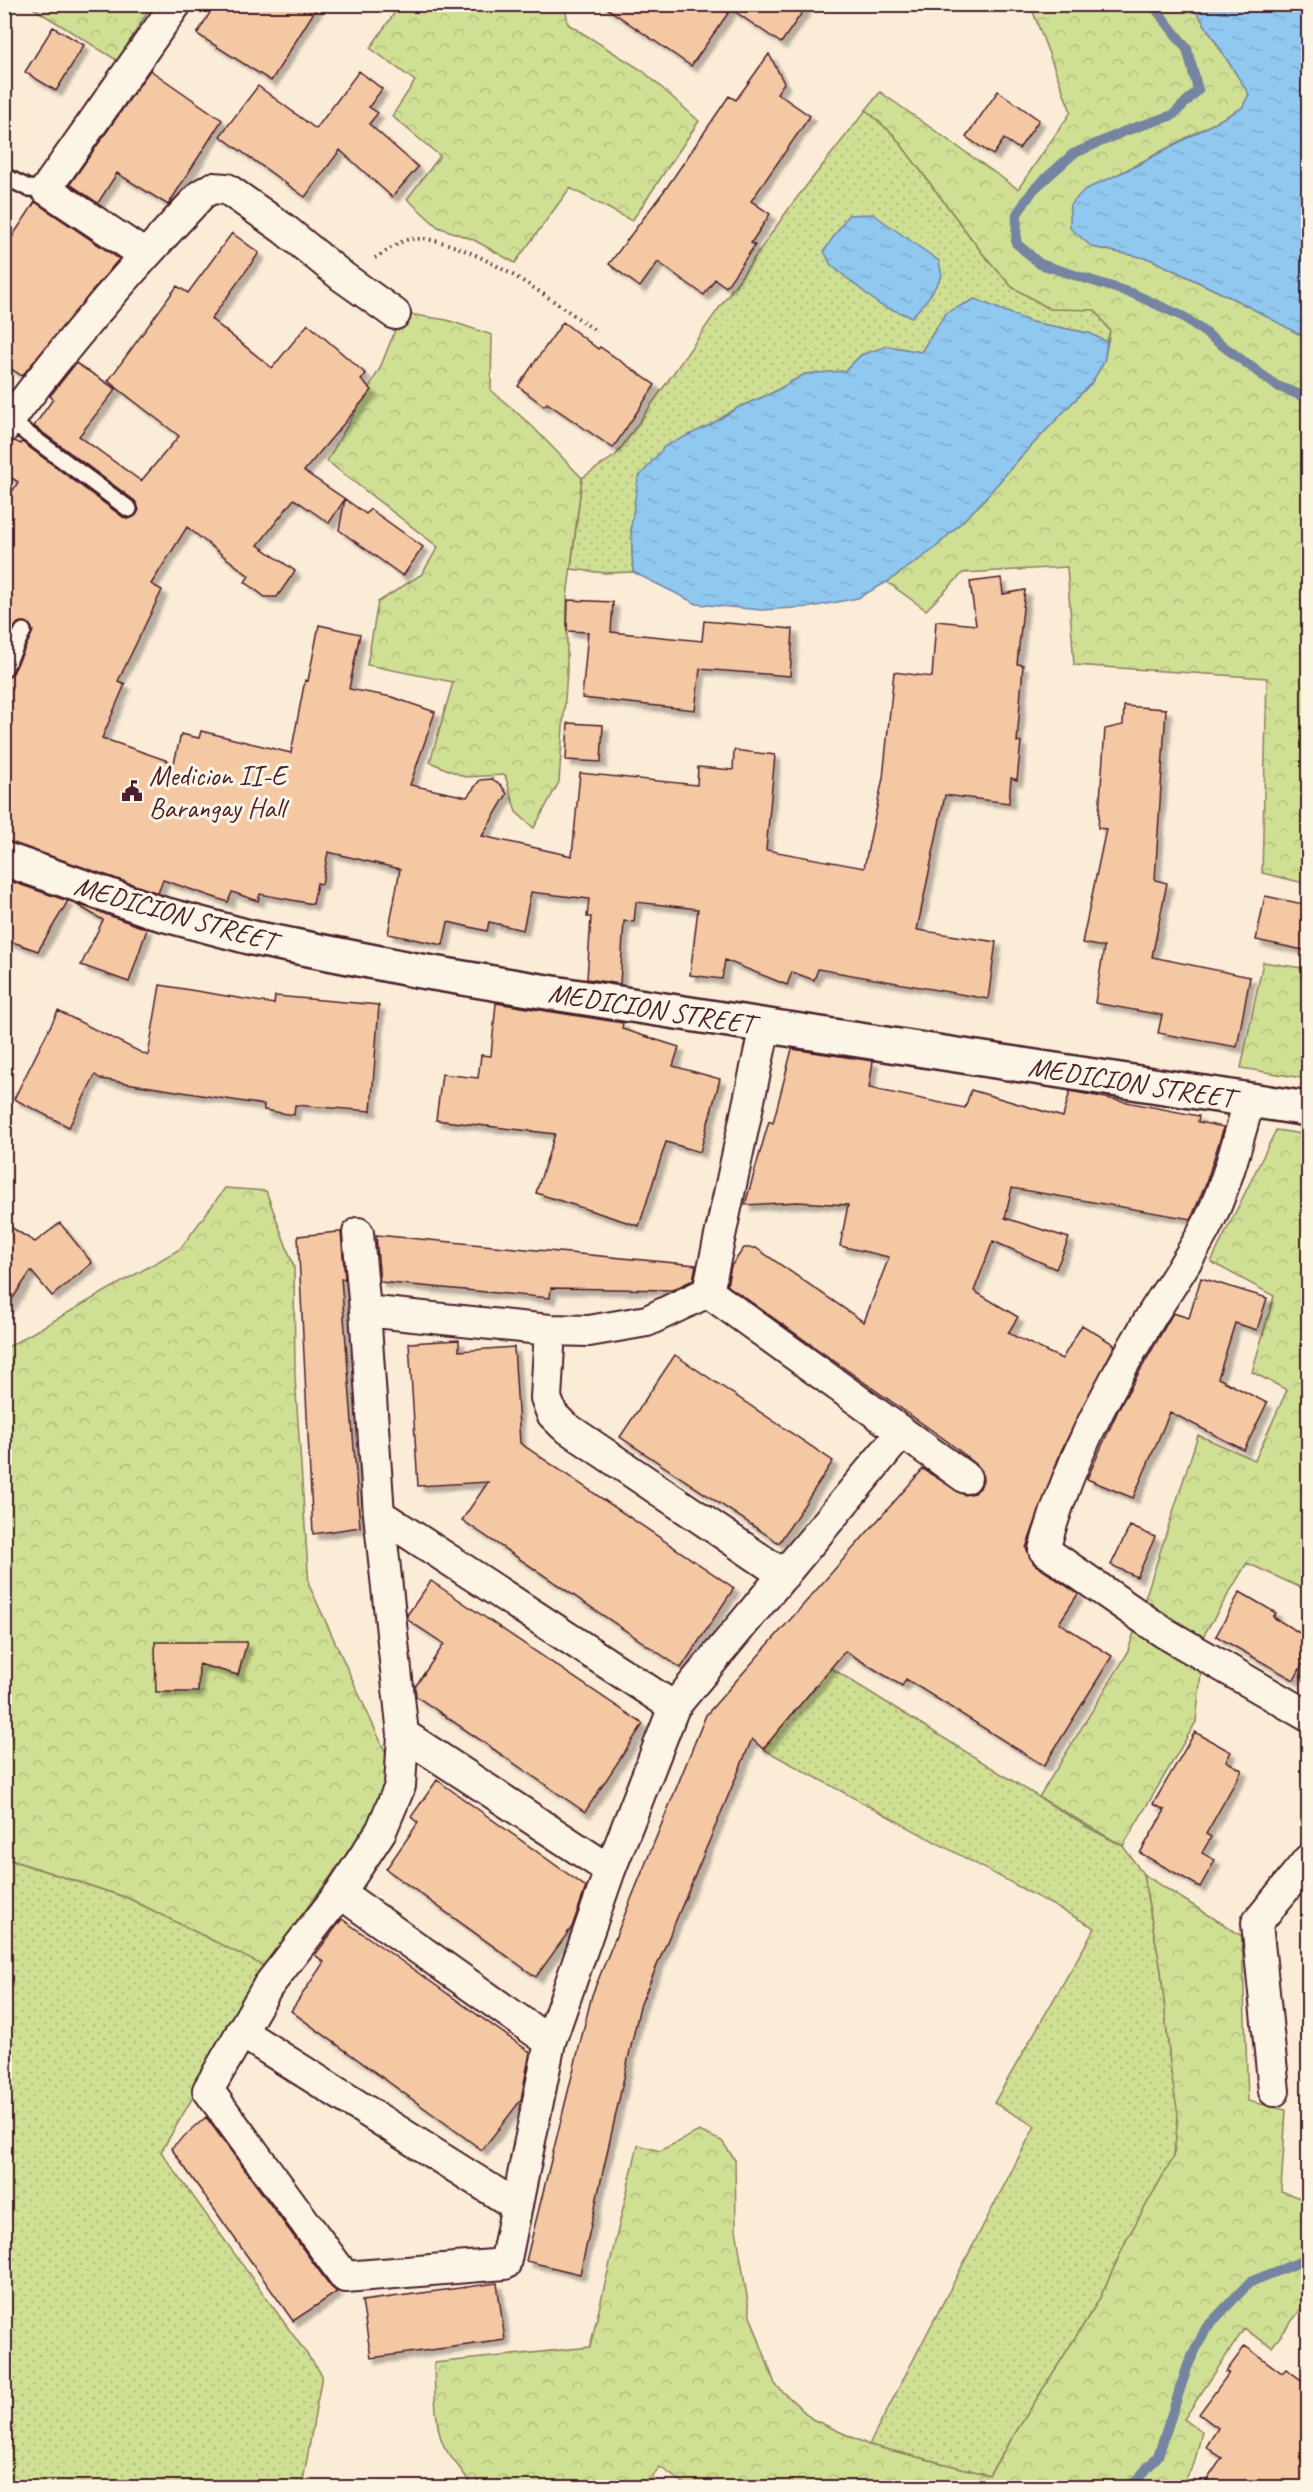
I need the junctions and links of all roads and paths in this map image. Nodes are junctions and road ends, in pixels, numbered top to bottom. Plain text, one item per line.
1 (176, 4) edge
2 (4, 176) edge
3 (46, 189) junction
4 (145, 255) junction
5 (343, 277) junction
6 (395, 314) dead end
7 (597, 332) dead end
8 (7, 425) edge
9 (129, 509) dead end
10 (23, 632) dead end
11 (4, 669) edge
12 (4, 859) edge
13 (765, 1026) junction
14 (1249, 1101) junction
15 (1308, 1109) edge
16 (358, 1233) dead end
17 (708, 1292) junction
18 (365, 1311) junction
19 (550, 1330) junction
20 (902, 1432) junction
21 (966, 1478) dead end
22 (379, 1514) junction
23 (784, 1575) junction
24 (674, 1707) junction
25 (1308, 1716) edge
26 (403, 1734) junction
27 (1308, 1860) edge
28 (610, 1870) junction
29 (340, 1893) junction
30 (241, 2032) junction
31 (550, 2042) junction
32 (1274, 2091) dead end
33 (517, 2206) junction

1 - 3 street
2 - 3 lane
3 - 4 street
4 - 5 street
4 - 8 street
5 - 6 street
5 - 7 path
8 - 9 lane
10 - 11 lane
12 - 13 street, MEDICION STREET
13 - 14 street, MEDICION STREET
13 - 17 street
14 - 15 street, MEDICION STREET
14 - 25 street
16 - 18 street
17 - 19 street
17 - 20 street
18 - 19 street
18 - 22 street
19 - 23 street
20 - 21 street
20 - 23 street
22 - 24 street
22 - 26 street
23 - 24 street
24 - 28 street
26 - 28 street
26 - 29 street
27 - 32 street
28 - 31 street
29 - 30 street
29 - 31 street
30 - 33 street
30 - 33 street
31 - 33 street

